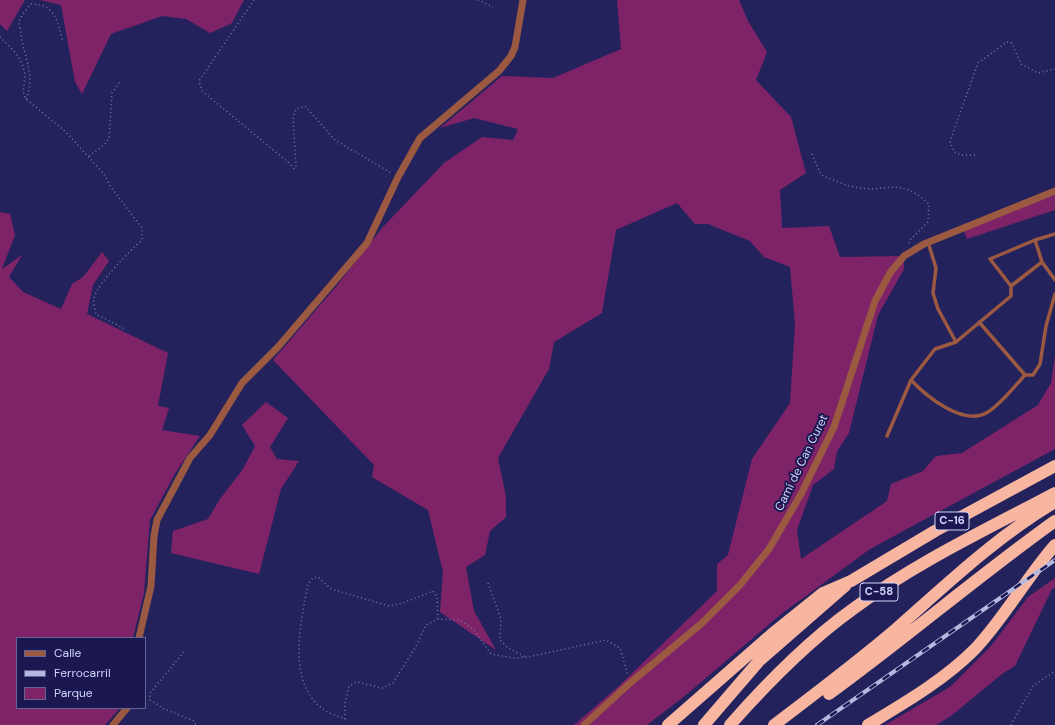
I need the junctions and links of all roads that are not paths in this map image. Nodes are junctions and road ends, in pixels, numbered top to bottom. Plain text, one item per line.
1 (523, 0) edge
2 (1055, 191) edge
3 (1055, 234) edge
4 (1035, 240) junction
5 (928, 242) junction
6 (1042, 262) junction
7 (1055, 280) edge
8 (1011, 286) junction
9 (1055, 294) edge
10 (979, 322) junction
11 (956, 342) junction
12 (1025, 375) junction
13 (911, 380) junction
14 (887, 436) dead end
15 (1055, 466) edge
16 (1055, 493) edge
17 (1055, 502) edge
18 (1055, 521) edge
19 (1052, 548) edge
20 (850, 581) junction
21 (139, 637) edge
22 (126, 709) edge
23 (114, 725) edge
24 (584, 725) edge
25 (668, 725) edge
26 (704, 725) edge
27 (730, 725) edge
28 (774, 725) edge
29 (868, 725) edge

1 - 21 street
2 - 5 street, Camí de Can Curet
3 - 4 lane
4 - 6 lane
4 - 8 lane
5 - 11 lane
5 - 24 street, Camí de Can Curet
6 - 7 lane
6 - 8 lane
8 - 10 lane
9 - 12 lane
10 - 11 lane
10 - 12 lane
11 - 13 lane
12 - 13 lane
13 - 14 lane
15 - 20 highway, C-16
16 - 27 highway, C-58
17 - 28 highway
18 - 28 highway
19 - 29 highway
20 - 25 highway, C-16
20 - 26 highway, C-58
22 - 23 street

